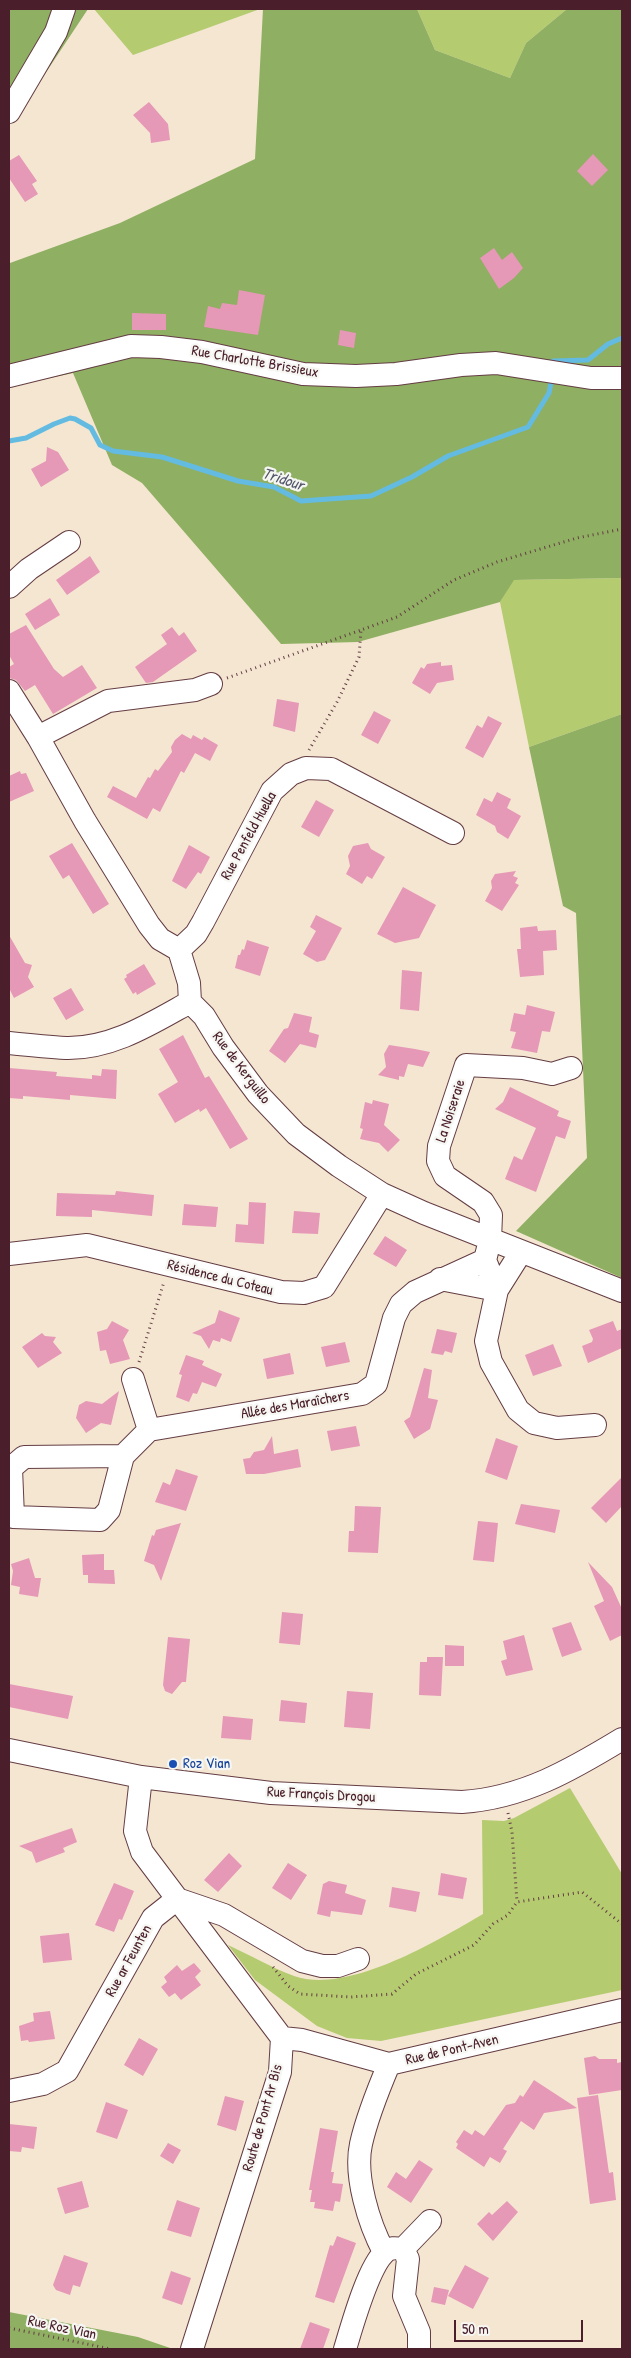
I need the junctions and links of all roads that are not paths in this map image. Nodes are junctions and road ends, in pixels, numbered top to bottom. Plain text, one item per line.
1 (64, 9) edge
2 (9, 112) edge
3 (9, 376) edge
4 (622, 378) edge
5 (69, 542) dead end
6 (9, 587) edge
7 (216, 682) road end
8 (9, 691) edge
9 (38, 737) junction
10 (453, 833) dead end
11 (179, 950) junction
12 (190, 1002) junction
13 (9, 1043) edge
14 (571, 1068) dead end
15 (382, 1194) junction
16 (487, 1250) junction
17 (521, 1252) junction
18 (9, 1254) edge
19 (440, 1279) junction
20 (497, 1290) junction
21 (622, 1291) edge
22 (133, 1379) road end
23 (594, 1425) dead end
24 (149, 1430) junction
25 (123, 1456) junction
26 (622, 1739) edge
27 (9, 1750) edge
28 (141, 1777) junction
29 (177, 1899) junction
30 (358, 1960) dead end
31 (622, 2010) edge
32 (282, 2038) junction
33 (389, 2064) junction
34 (9, 2091) edge
35 (430, 2221) dead end
36 (394, 2250) junction
37 (192, 2349) edge
38 (345, 2349) edge
39 (419, 2349) edge

1 - 2 street
3 - 4 street, Rue Charlotte Brissieux
5 - 6 street
7 - 9 street
8 - 9 street
9 - 11 street
10 - 11 street, Rue Penfeld Huella
11 - 12 street
12 - 13 street
12 - 15 street, Rue de Kerguillo
14 - 16 street, La Noiseraie
15 - 16 street, Rue de Kerguillo
15 - 18 street, Résidence du Coteau
16 - 17 street, Rue de Kerguillo
16 - 19 street, Allée des Maraîchers
16 - 20 street
17 - 20 street
17 - 21 street, Rue de Kerguillo
19 - 20 street
19 - 24 street, Allée des Maraîchers
20 - 23 street
22 - 24 street
24 - 25 street
25 - 25 street
26 - 28 street, Rue François Drogou
27 - 28 street, Rue François Drogou
28 - 29 street
29 - 30 street
29 - 32 street
29 - 34 street, Rue ar Feunten
31 - 33 street, Rue de Pont-Aven
32 - 33 street, Rue de Pont-Aven
32 - 37 street, Route de Pont Ar Bis
33 - 36 street
35 - 36 street
36 - 38 street
36 - 39 street

